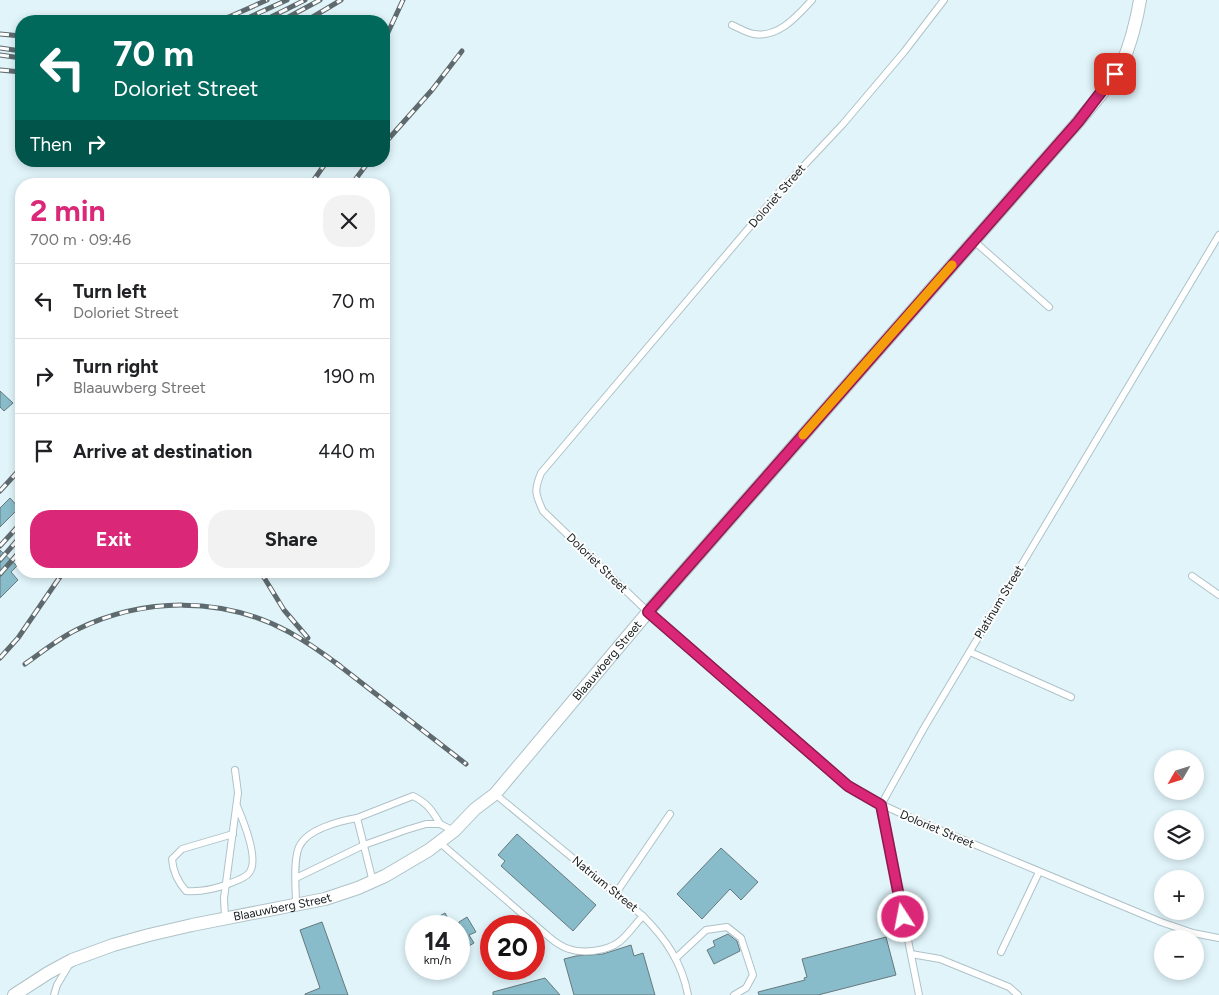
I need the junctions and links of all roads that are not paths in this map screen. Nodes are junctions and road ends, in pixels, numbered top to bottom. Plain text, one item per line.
1 (812, 0) edge
2 (944, 0) edge
3 (1140, 0) edge
4 (732, 25) dead end
5 (1219, 235) edge
6 (974, 240) junction
7 (1049, 307) dead end
8 (1192, 576) dead end
9 (1219, 595) edge
10 (648, 612) junction
11 (970, 652) junction
12 (1071, 697) dead end
13 (236, 770) dead end
14 (495, 794) junction
15 (881, 805) junction
16 (237, 806) junction
17 (670, 814) dead end
18 (357, 818) junction
19 (440, 824) junction
20 (454, 831) junction
21 (233, 834) junction
22 (439, 842) junction
23 (364, 845) junction
24 (1039, 872) junction
25 (296, 878) junction
26 (373, 882) junction
27 (226, 885) junction
28 (616, 893) junction
29 (296, 905) junction
30 (643, 916) junction
31 (226, 918) junction
32 (1219, 938) edge
33 (1002, 952) dead end
34 (910, 954) junction
35 (676, 958) junction
36 (72, 960) junction
37 (14, 995) edge
38 (54, 995) edge
39 (688, 995) edge
40 (734, 995) edge
41 (918, 995) edge
42 (1018, 995) edge

1 - 4 lane
2 - 10 lane, Doloriet Street
3 - 6 street, Blaauwberg Street
5 - 11 lane, Platinum Street
6 - 7 lane
6 - 10 street, Blaauwberg Street
8 - 9 lane
10 - 14 street, Blaauwberg Street
10 - 15 lane, Doloriet Street
11 - 12 lane
11 - 15 lane, Platinum Street
13 - 16 lane
14 - 20 street, Blaauwberg Street
14 - 28 lane, Natrium Street
15 - 24 lane, Doloriet Street
15 - 34 lane
16 - 21 lane
16 - 27 lane
17 - 28 lane
18 - 19 lane
18 - 23 lane
18 - 25 lane
19 - 20 lane
19 - 23 lane
20 - 22 street, Blaauwberg Street
21 - 27 lane
21 - 27 lane
22 - 26 street, Blaauwberg Street
22 - 30 lane
23 - 25 lane
23 - 26 lane
24 - 32 lane, Doloriet Street
24 - 33 lane
25 - 29 lane
26 - 29 street, Blaauwberg Street
27 - 31 lane
28 - 30 lane, Natrium Street
29 - 31 street, Blaauwberg Street
30 - 35 lane, Natrium Street
31 - 36 street, Blaauwberg Street
34 - 41 lane
34 - 42 lane
35 - 39 lane, Natrium Street
35 - 40 lane
36 - 37 street, Blaauwberg Street
36 - 38 lane

